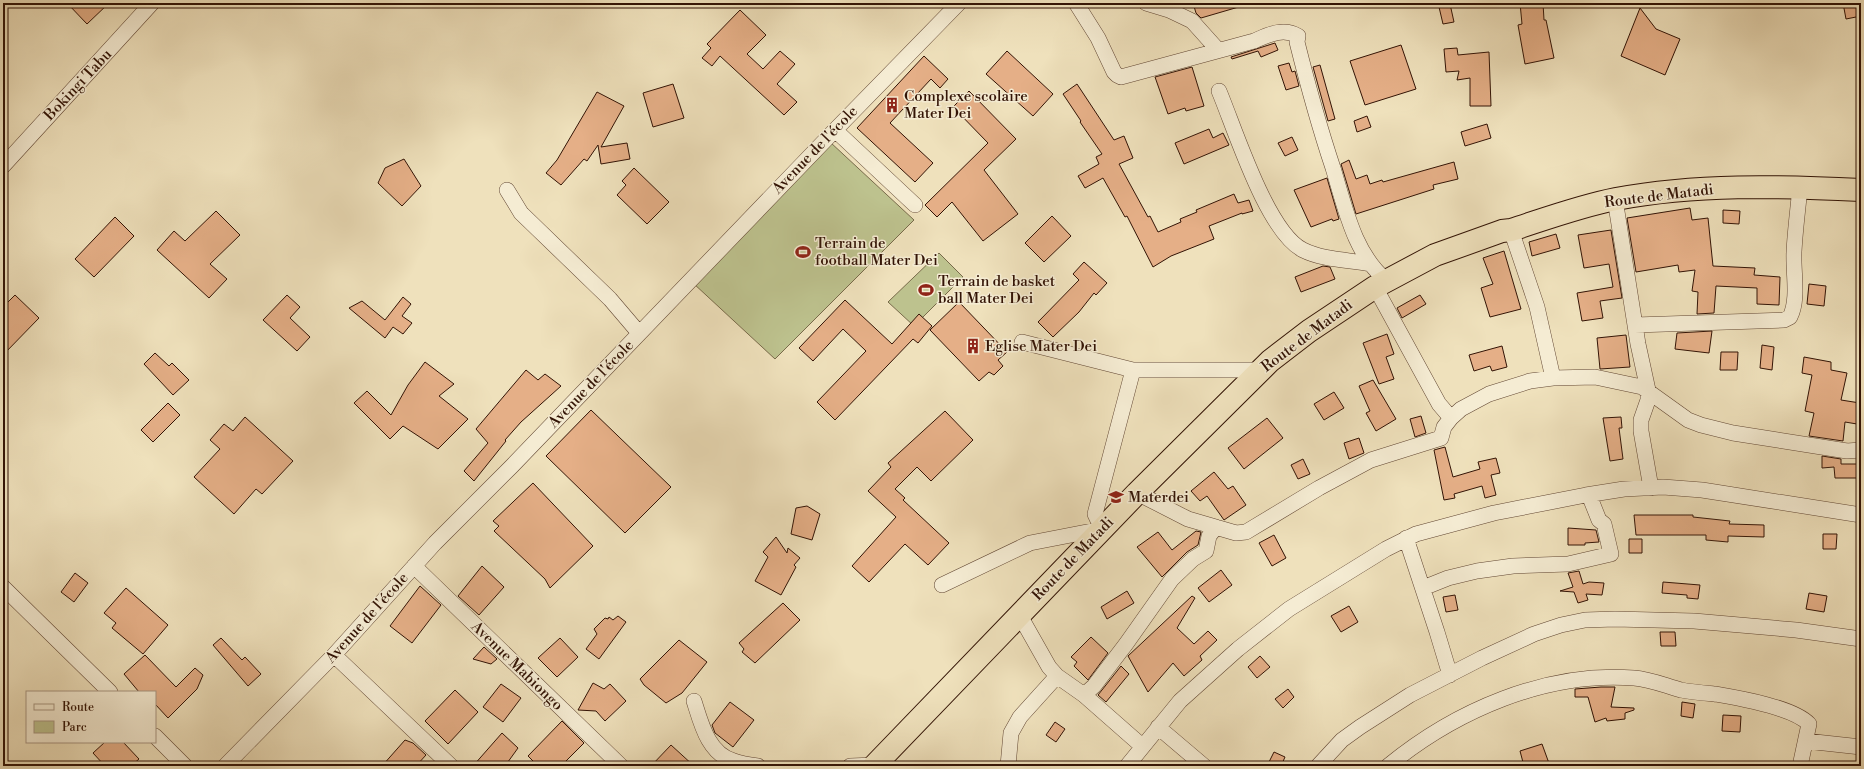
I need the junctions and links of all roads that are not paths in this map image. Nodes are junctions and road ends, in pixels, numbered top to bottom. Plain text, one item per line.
1 (152, 3) edge
2 (959, 3) edge
3 (1076, 3) edge
4 (1146, 3) edge
5 (1218, 50) junction
6 (1219, 91) dead end
7 (834, 130) junction
8 (3, 166) edge
9 (1800, 187) junction
10 (507, 190) dead end
11 (1861, 190) edge
12 (1615, 199) junction
13 (915, 205) dead end
14 (1511, 230) junction
15 (1371, 264) junction
16 (1381, 284) junction
17 (1636, 325) junction
18 (639, 333) junction
19 (1022, 342) dead end
20 (1133, 370) junction
21 (1261, 370) junction
22 (1553, 378) junction
23 (1648, 390) junction
24 (1450, 418) junction
25 (1861, 450) edge
26 (1651, 488) junction
27 (1137, 493) junction
28 (1589, 495) junction
29 (1861, 515) edge
30 (1216, 527) junction
31 (1102, 529) junction
32 (1406, 538) junction
33 (414, 566) junction
34 (942, 585) dead end
35 (1423, 588) junction
36 (4, 591) edge
37 (1020, 614) junction
38 (1861, 639) edge
39 (334, 655) junction
40 (1450, 675) junction
41 (1057, 676) junction
42 (109, 691) edge
43 (1084, 695) junction
44 (694, 701) dead end
45 (1158, 727) junction
46 (156, 737) edge
47 (1806, 741) junction
48 (1142, 746) junction
49 (1861, 747) edge
50 (875, 765) edge
51 (185, 766) edge
52 (224, 766) edge
53 (451, 766) edge
54 (621, 766) edge
55 (758, 766) edge
56 (850, 766) edge
57 (1008, 766) edge
58 (1127, 766) edge
59 (1204, 766) edge
60 (1318, 766) edge
61 (1388, 766) edge
62 (1800, 766) edge

1 - 8 street, Bokingi Tabu
2 - 7 street, Avenue de l'école
3 - 5 street
4 - 5 street
5 - 15 street
6 - 15 street
7 - 13 street
7 - 18 street, Avenue de l'école
9 - 11 highway, Route de Matadi
9 - 12 highway, Route de Matadi
9 - 17 street
10 - 18 street
12 - 14 highway, Route de Matadi
12 - 17 street
14 - 16 highway, Route de Matadi
14 - 22 street
15 - 16 street
16 - 21 highway, Route de Matadi
16 - 24 street
17 - 23 street
18 - 33 street, Avenue de l'école
19 - 20 street
20 - 21 street
20 - 31 street
21 - 27 highway, Route de Matadi
22 - 23 street
22 - 24 street
23 - 25 street
23 - 26 street
24 - 30 street
26 - 28 street
26 - 29 street
27 - 30 street
27 - 31 highway, Route de Matadi
28 - 32 street
28 - 35 street
30 - 43 street
31 - 34 street
31 - 37 highway, Route de Matadi
32 - 35 street
32 - 45 street
33 - 39 street, Avenue de l'école
33 - 54 street, Avenue Mabiongo
35 - 40 street
36 - 42 street
37 - 41 street
37 - 50 highway, Route de Matadi
38 - 40 street
39 - 52 street, Avenue de l'école
39 - 53 street
40 - 60 street
41 - 43 street
41 - 57 street
43 - 48 street
44 - 55 street
45 - 48 street
45 - 59 street
46 - 51 street
47 - 49 street
47 - 61 street
47 - 62 street
48 - 58 street
50 - 56 street

